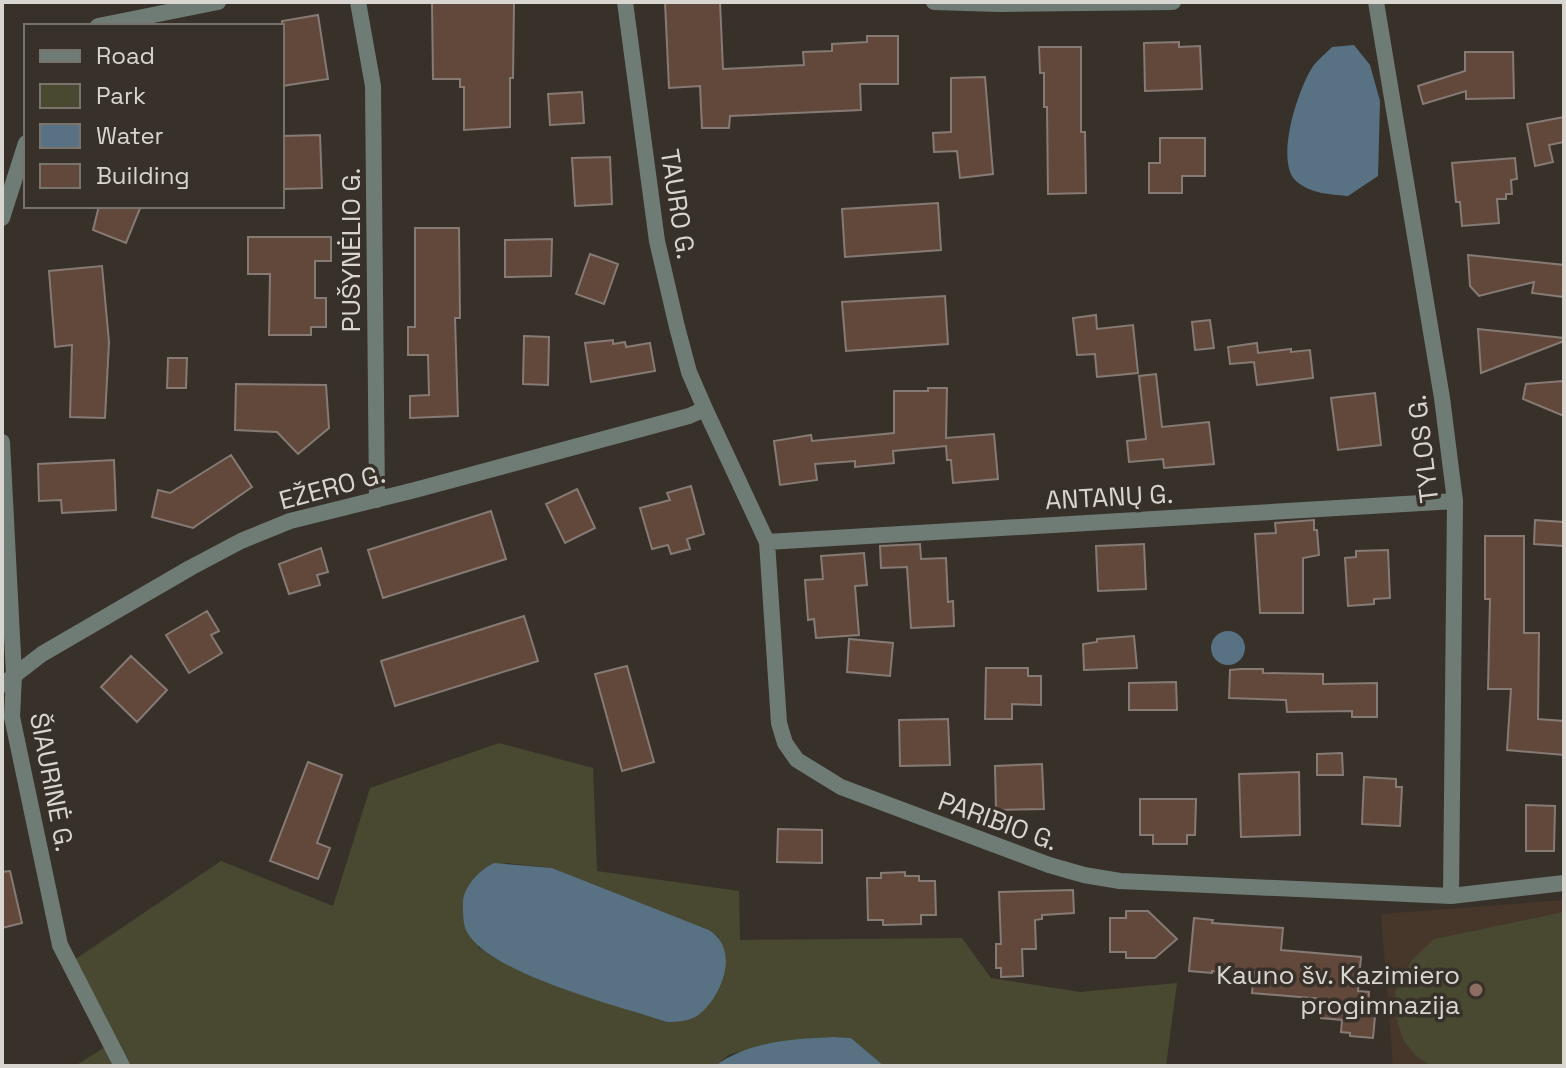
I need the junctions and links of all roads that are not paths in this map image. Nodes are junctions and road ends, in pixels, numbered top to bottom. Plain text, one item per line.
1 (218, 2) edge
2 (358, 2) edge
3 (625, 2) edge
4 (934, 2) edge
5 (1173, 2) edge
6 (1376, 2) edge
7 (108, 24) edge
8 (24, 149) edge
9 (2, 218) edge
10 (705, 409) junction
11 (2, 442) edge
12 (377, 500) junction
13 (1455, 501) junction
14 (767, 542) junction
15 (8, 680) edge
16 (1564, 883) edge
17 (1451, 896) junction
18 (122, 1066) edge

1 - 7 street
2 - 12 street, PUŠYNĖLIO G.
3 - 10 street, TAURO G.
4 - 5 street
6 - 13 street, TYLOS G.
8 - 9 street
10 - 12 street, EŽERO G.
10 - 14 street, PARIBIO G.
11 - 15 street, ŠIAURINĖ G.
12 - 15 street, EŽERO G.
13 - 14 street, ANTANŲ G.
13 - 17 street, TYLOS G.
14 - 17 street, PARIBIO G.
15 - 18 street, ŠIAURINĖ G.
16 - 17 street, PARIBIO G.

